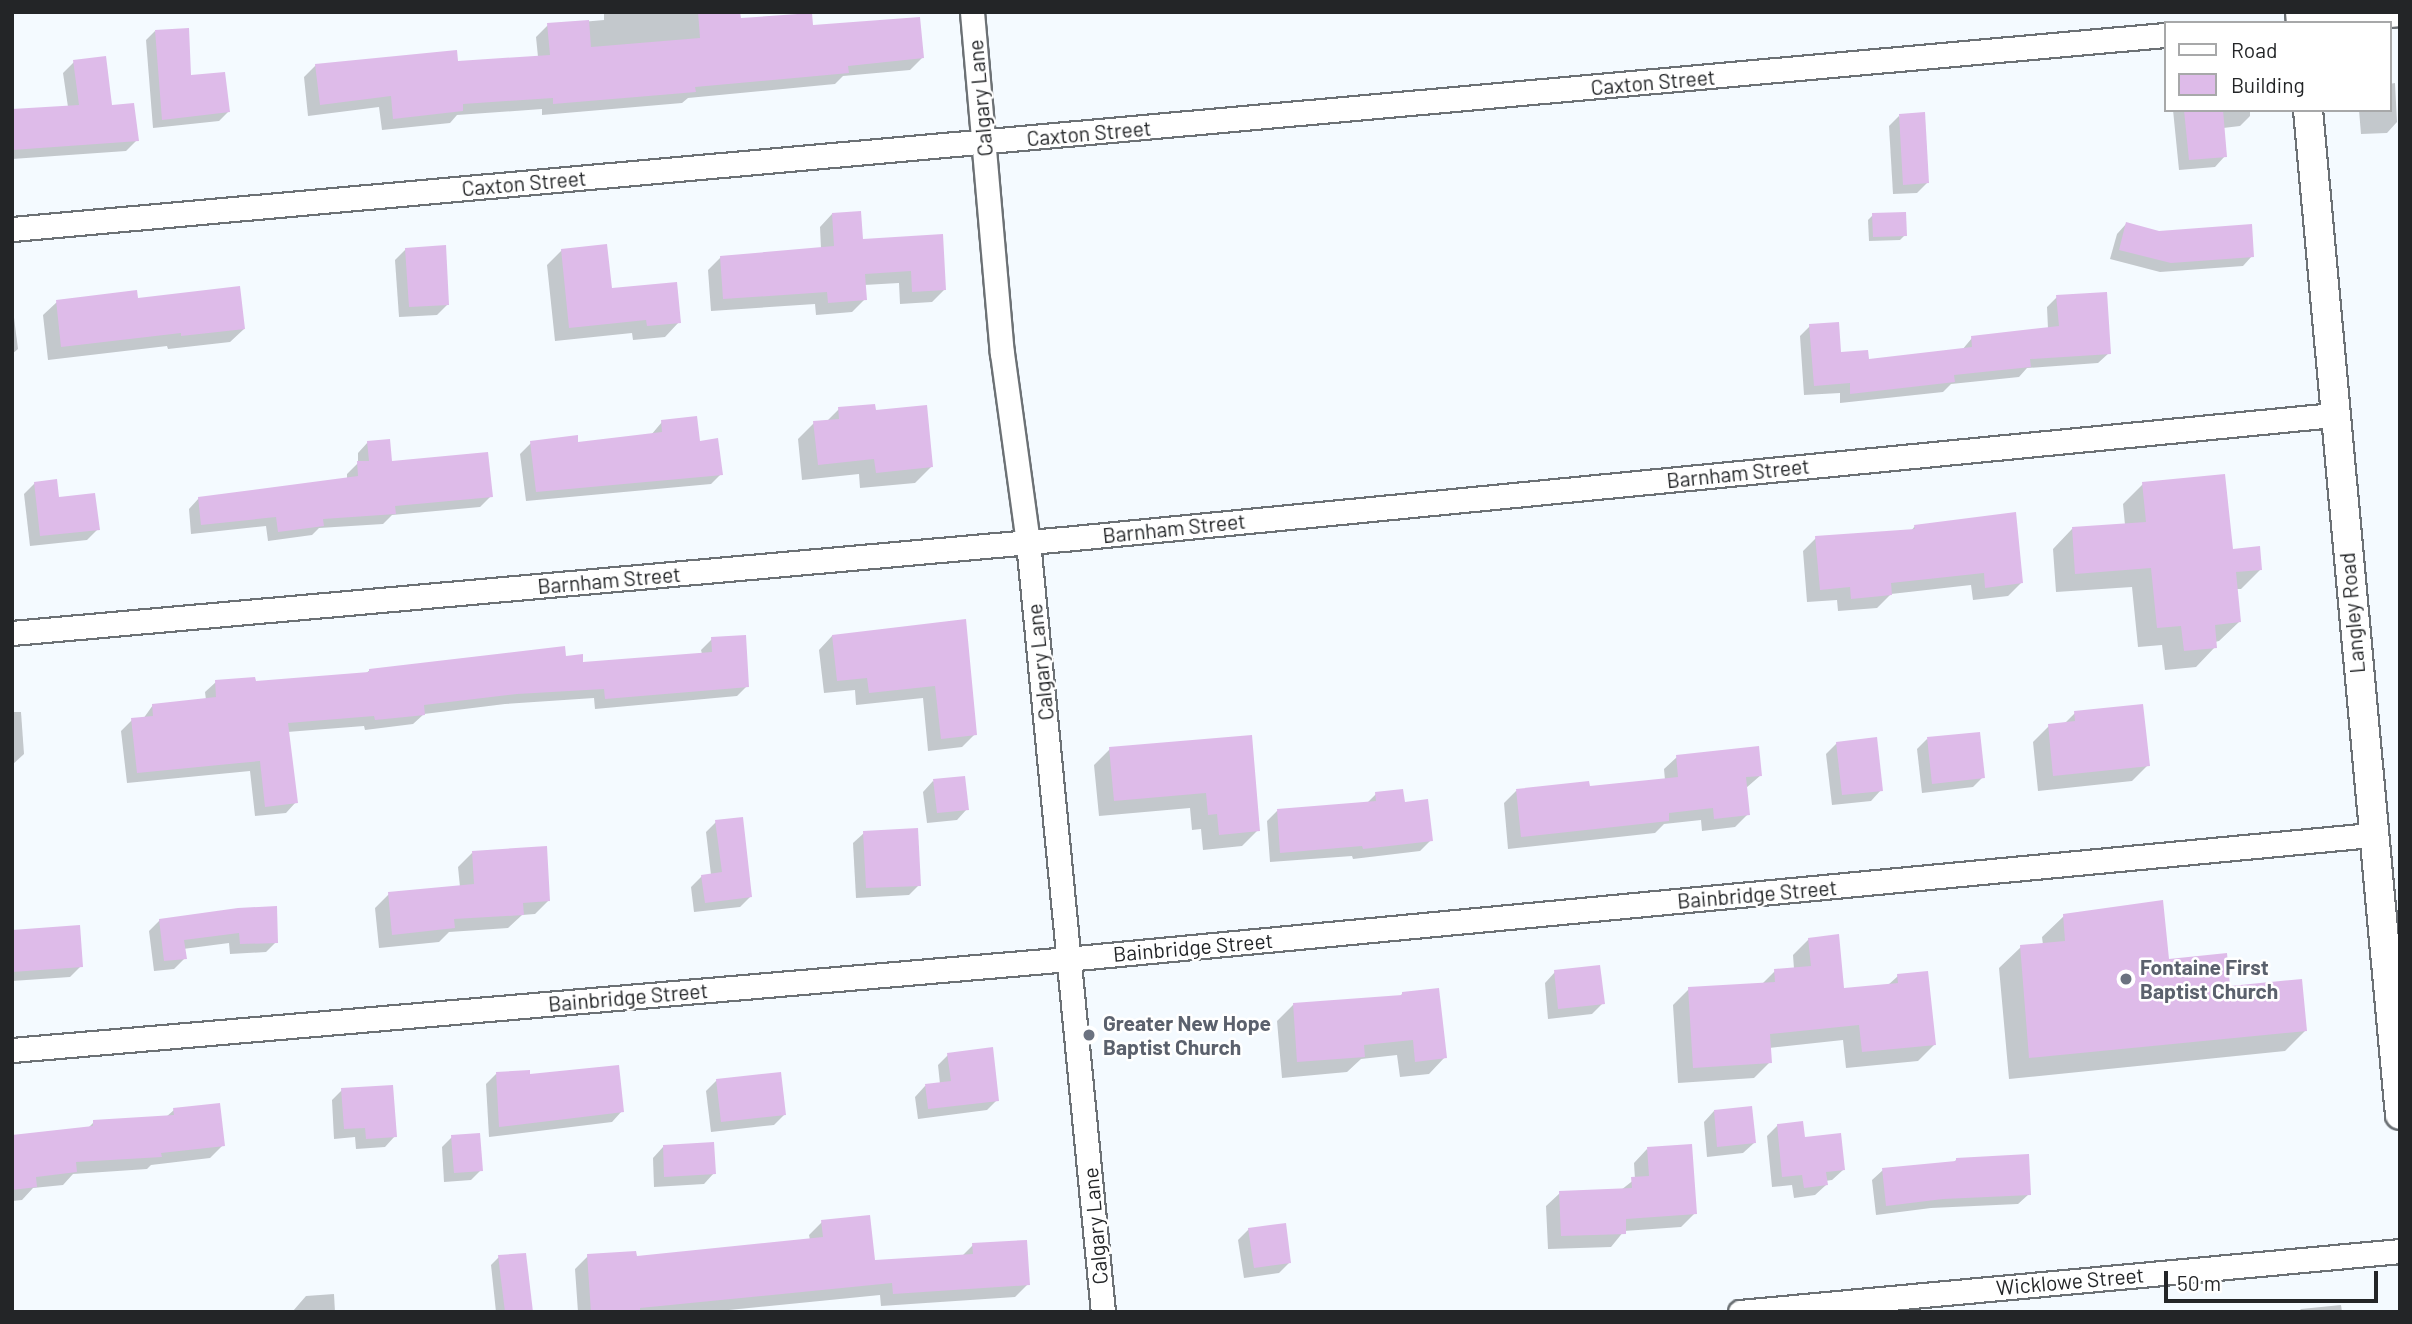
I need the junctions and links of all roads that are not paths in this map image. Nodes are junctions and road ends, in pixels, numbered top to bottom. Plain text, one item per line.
1 (972, 12) edge
2 (2400, 14) edge
3 (2325, 21) edge
4 (2164, 35) edge
5 (2308, 112) edge
6 (984, 142) junction
7 (12, 229) edge
8 (2334, 415) junction
9 (1028, 542) junction
10 (12, 633) edge
11 (2372, 835) junction
12 (1071, 959) junction
13 (12, 1051) edge
14 (2400, 1115) edge
15 (2400, 1251) edge
16 (1103, 1312) edge
17 (1740, 1312) edge

1 - 6 street, Calgary Lane
2 - 3 street
4 - 6 street, Caxton Street
5 - 8 street, Langley Road
6 - 7 street, Caxton Street
6 - 9 street, Calgary Lane
8 - 9 street, Barnham Street
8 - 11 street, Langley Road
9 - 10 street, Barnham Street
9 - 12 street, Calgary Lane
11 - 12 street, Bainbridge Street
11 - 14 street, Langley Road
12 - 13 street, Bainbridge Street
12 - 16 street, Calgary Lane
15 - 17 street, Wicklowe Street

